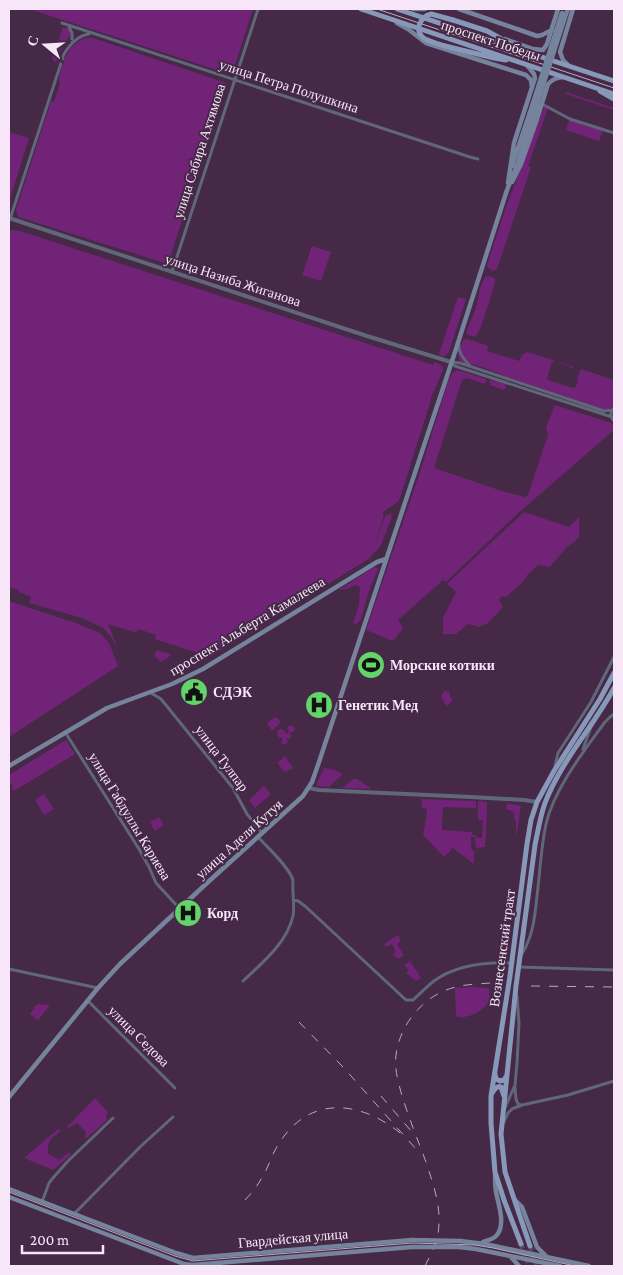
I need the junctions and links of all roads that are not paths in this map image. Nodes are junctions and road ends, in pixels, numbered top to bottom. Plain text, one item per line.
1 (258, 9) edge
2 (361, 9) edge
3 (398, 9) edge
4 (413, 9) edge
5 (425, 9) edge
6 (459, 9) edge
7 (558, 9) edge
8 (573, 9) edge
9 (565, 11) edge
10 (389, 18) junction
11 (62, 23) dead end
12 (67, 25) junction
13 (552, 30) junction
14 (93, 34) junction
15 (495, 35) junction
16 (72, 43) junction
17 (520, 50) junction
18 (517, 61) junction
19 (526, 64) junction
20 (569, 66) junction
21 (565, 77) junction
22 (234, 80) junction
23 (614, 80) edge
24 (591, 86) junction
25 (532, 88) junction
26 (614, 94) edge
27 (614, 100) edge
28 (537, 104) junction
29 (614, 133) edge
30 (478, 159) dead end
31 (507, 190) junction
32 (10, 218) edge
33 (172, 272) junction
34 (460, 334) junction
35 (451, 362) junction
36 (471, 366) junction
37 (613, 409) edge
38 (613, 419) edge
39 (386, 559) junction
40 (614, 657) edge
41 (614, 673) edge
42 (163, 688) junction
43 (614, 688) edge
44 (151, 692) junction
45 (612, 694) edge
46 (161, 699) junction
47 (614, 714) edge
48 (592, 724) junction
49 (65, 732) junction
50 (582, 755) junction
51 (9, 766) edge
52 (554, 771) junction
53 (309, 788) junction
54 (537, 802) junction
55 (262, 833) junction
56 (258, 837) junction
57 (293, 900) junction
58 (180, 909) junction
59 (520, 957) junction
60 (512, 963) junction
61 (519, 967) junction
62 (9, 969) edge
63 (614, 970) edge
64 (243, 980) dead end
65 (516, 986) junction
66 (98, 988) junction
67 (87, 1000) junction
68 (508, 1067) junction
69 (494, 1071) junction
70 (614, 1081) edge
71 (514, 1085) junction
72 (175, 1088) dead end
73 (9, 1096) edge
74 (490, 1096) junction
75 (505, 1099) junction
76 (522, 1105) junction
77 (502, 1116) junction
78 (173, 1117) dead end
79 (113, 1118) dead end
80 (501, 1134) junction
81 (496, 1172) junction
82 (9, 1189) edge
83 (9, 1197) edge
84 (514, 1199) junction
85 (42, 1202) junction
86 (74, 1214) junction
87 (96, 1222) junction
88 (94, 1229) junction
89 (481, 1243) junction
90 (521, 1244) tunnel mouth
91 (530, 1246) tunnel mouth
92 (310, 1248) junction
93 (310, 1256) junction
94 (510, 1256) junction
95 (547, 1257) junction
96 (184, 1264) junction
97 (176, 1266) edge
98 (519, 1266) edge
99 (560, 1266) edge
100 (589, 1266) edge

1 - 22 street, улица Сабира Ахтямова
2 - 10 main road, проспект Победы
3 - 17 main road, проспект Победы
4 - 5 main road
6 - 13 main road
7 - 13 main road
8 - 20 main road
9 - 28 main road, bridge
10 - 18 main road, проспект Победы
10 - 25 main road
11 - 12 street, улица Петра Полушкина
12 - 14 street, улица Петра Полушкина
12 - 16 street
13 - 15 main road
14 - 16 street
14 - 22 street, улица Петра Полушкина
15 - 17 main road
15 - 18 main road, bridge
16 - 32 street
17 - 20 main road, проспект Победы
18 - 19 main road, проспект Победы
19 - 21 main road, проспект Победы
19 - 25 main road
20 - 23 main road, проспект Победы
21 - 24 main road, проспект Победы
21 - 28 main road
22 - 30 street, улица Петра Полушкина
22 - 33 street, улица Сабира Ахтямова
24 - 26 main road, проспект Победы
24 - 27 main road
25 - 31 main road
28 - 29 street
28 - 31 main road
31 - 34 main road
32 - 33 street, улица Назиба Жиганова
33 - 35 street, улица Назиба Жиганова
34 - 35 main road
34 - 36 street
35 - 36 street
35 - 38 street
35 - 39 main road
36 - 37 street
37 - 38 street
39 - 42 main road, проспект Альберта Камалеева
39 - 53 main road
40 - 52 street
41 - 52 main road, Вознесенский тракт
42 - 44 main road, проспект Альберта Камалеева
42 - 46 street
43 - 45 main road, Вознесенский тракт
44 - 46 street, улица Тулпар
44 - 49 main road, проспект Альберта Камалеева
45 - 48 main road, Вознесенский тракт
46 - 55 street, улица Тулпар
47 - 50 street
48 - 50 street
48 - 59 main road, Вознесенский тракт
49 - 51 main road, проспект Альберта Камалеева
49 - 58 street, улица Габдуллы Кариева
50 - 59 street
52 - 54 main road, Вознесенский тракт
53 - 54 street
53 - 55 main road, улица Аделя Кутуя
54 - 60 main road, Вознесенский тракт
55 - 56 main road, улица Аделя Кутуя
56 - 57 street
56 - 58 main road, улица Аделя Кутуя
57 - 60 street
57 - 64 street
58 - 66 main road, улица Аделя Кутуя
59 - 61 main road, Вознесенский тракт
60 - 69 main road, Вознесенский тракт
61 - 63 street
61 - 65 main road, Вознесенский тракт
62 - 66 street
65 - 68 main road, Вознесенский тракт
65 - 71 street
66 - 67 main road, улица Аделя Кутуя
67 - 72 street, улица Седова
67 - 73 main road, улица Аделя Кутуя
68 - 69 main road
68 - 75 main road, Вознесенский тракт
69 - 74 main road, Вознесенский тракт
70 - 76 street
71 - 76 street
71 - 77 street
74 - 75 main road
74 - 81 main road, Вознесенский тракт
75 - 77 main road, Вознесенский тракт
76 - 80 street
77 - 80 main road, Вознесенский тракт
78 - 86 street
79 - 85 street
80 - 84 main road, Вознесенский тракт
81 - 89 main road
81 - 90 main road, Вознесенский тракт
82 - 85 main road, Гвардейская улица
83 - 88 main road, Гвардейская улица
84 - 91 main road, Вознесенский тракт
84 - 95 main road
85 - 86 main road, Гвардейская улица
86 - 87 main road, Гвардейская улица
87 - 88 main road
87 - 92 main road, Гвардейская улица
88 - 96 main road, Гвардейская улица
89 - 92 main road, Гвардейская улица, bridge
89 - 95 main road, Гвардейская улица
92 - 93 main road
93 - 94 main road, Гвардейская улица, bridge
93 - 96 main road, Гвардейская улица
94 - 98 main road
94 - 99 main road, Гвардейская улица
95 - 100 main road, Гвардейская улица
96 - 97 street

